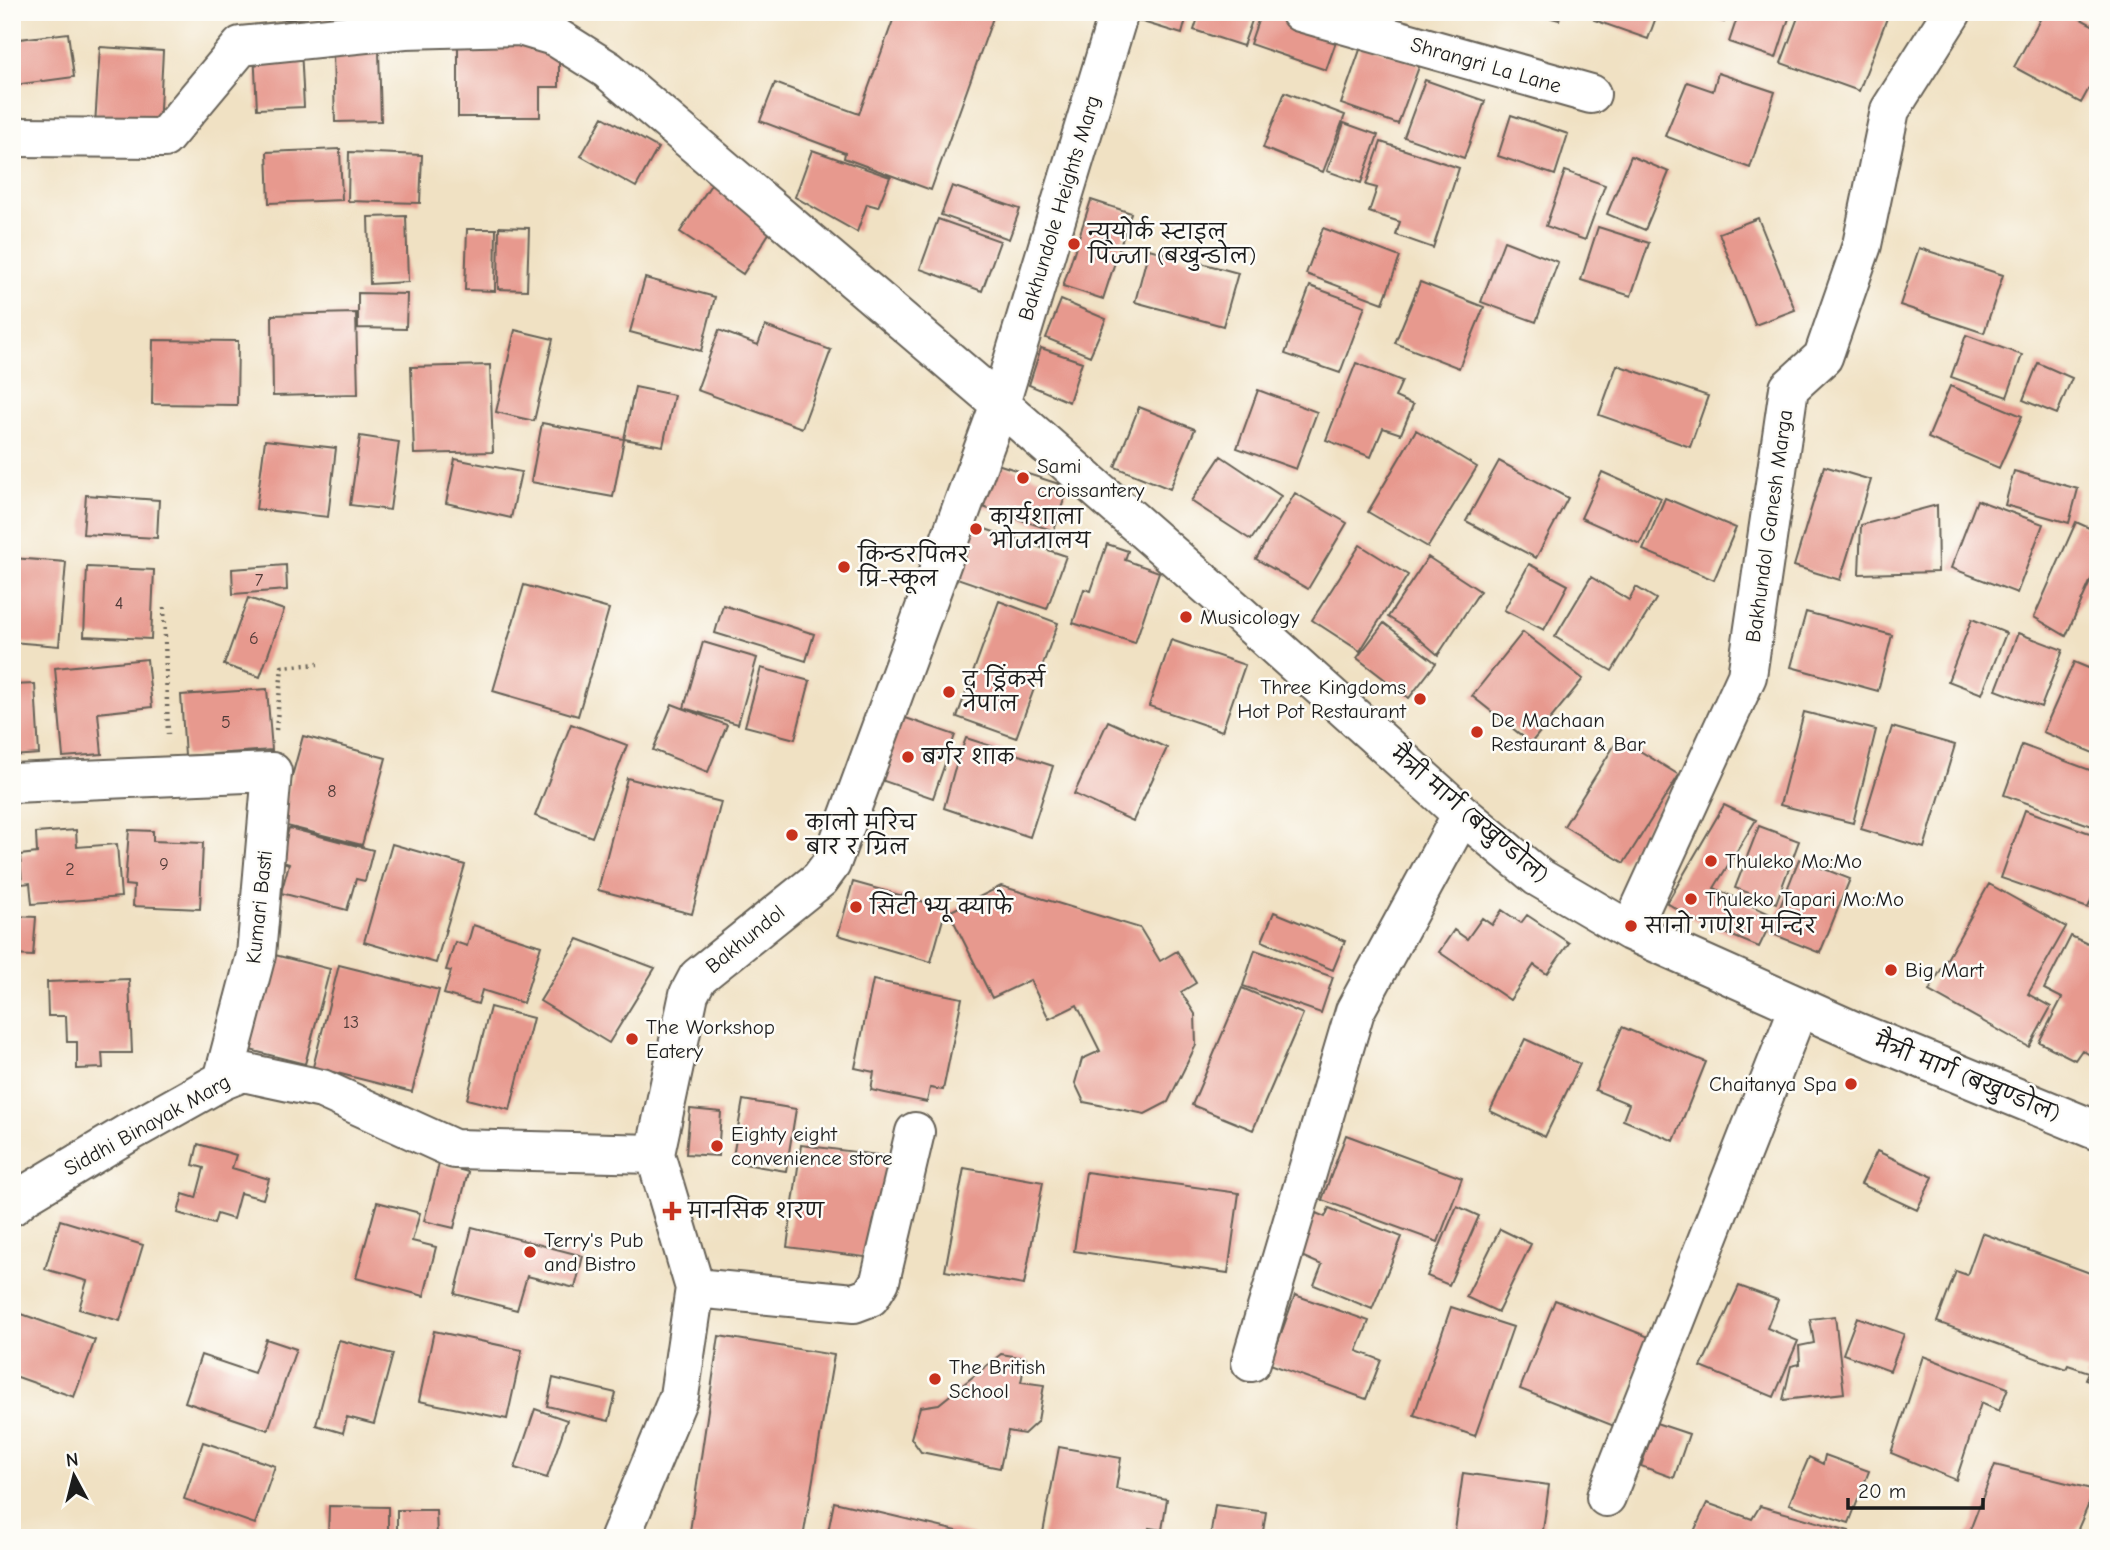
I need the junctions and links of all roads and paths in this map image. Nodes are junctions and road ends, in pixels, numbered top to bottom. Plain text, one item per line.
1 (1119, 12) edge
2 (1300, 12) edge
3 (1952, 12) edge
4 (1591, 94) dead end
5 (12, 137) edge
6 (1000, 404) junction
7 (164, 607) dead end
8 (318, 664) dead end
9 (272, 772) junction
10 (169, 777) junction
11 (12, 783) edge
12 (1462, 814) junction
13 (1630, 931) junction
14 (1800, 1007) junction
15 (222, 1080) junction
16 (915, 1132) dead end
17 (2098, 1132) edge
18 (655, 1154) junction
19 (12, 1206) edge
20 (695, 1288) junction
21 (1251, 1362) dead end
22 (1606, 1497) dead end
23 (620, 1538) edge

1 - 6 street, Bakhundole Heights Marg
2 - 4 street, Shrangri La Lane
3 - 13 street, Bakhundol Ganesh Marga
5 - 6 street, मैत्री मार्ग (बखुण्डोल)
6 - 12 street, मैत्री मार्ग (बखुण्डोल)
6 - 18 street, Bakhundol
7 - 10 path
8 - 9 path
9 - 10 street
9 - 15 street, Kumari Basti
10 - 11 street
12 - 13 street, मैत्री मार्ग (बखुण्डोल)
12 - 21 street
13 - 14 street, मैत्री मार्ग (बखुण्डोल)
14 - 17 street, मैत्री मार्ग (बखुण्डोल)
14 - 22 street
15 - 18 street, Siddhi Binayak Marg
15 - 19 street, Siddhi Binayak Marg
16 - 20 street
18 - 20 street, Bakhundol
20 - 23 street, Bakhundol

